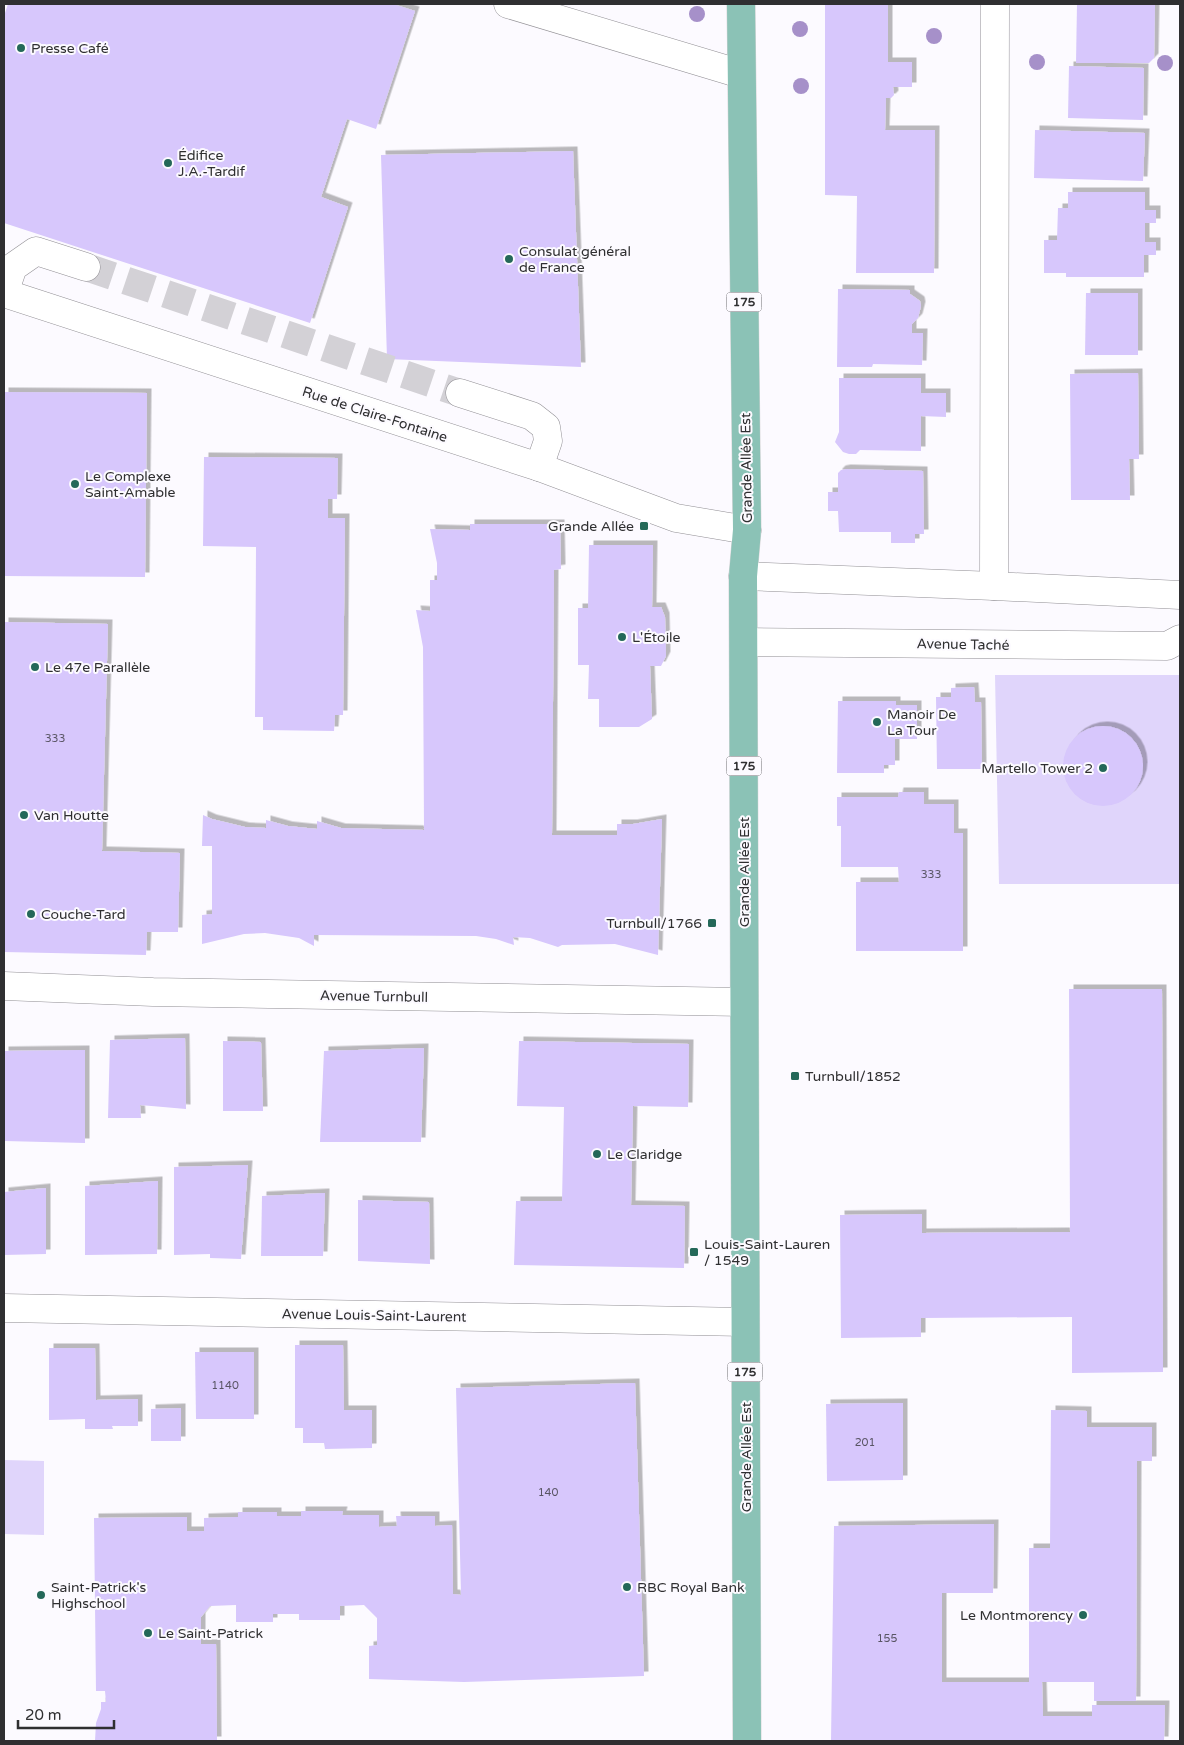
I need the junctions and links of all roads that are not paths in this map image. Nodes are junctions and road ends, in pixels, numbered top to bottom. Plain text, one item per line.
1 (508, 4) edge
2 (742, 4) edge
3 (995, 4) edge
4 (741, 74) junction
5 (86, 267) tunnel mouth
6 (4, 293) edge
7 (460, 392) tunnel mouth
8 (539, 467) junction
9 (747, 530) junction
10 (743, 576) junction
11 (994, 586) junction
12 (1180, 595) edge
13 (1180, 639) edge
14 (744, 642) junction
15 (4, 986) edge
16 (744, 1002) junction
17 (4, 1308) edge
18 (745, 1322) junction
19 (747, 1741) edge

1 - 4 street
2 - 4 main road, Grande Allée Est / 175
3 - 11 street
4 - 9 main road, Grande Allée Est / 175
5 - 6 street
6 - 8 street, Rue de Claire-Fontaine
7 - 8 street
8 - 9 street, Rue de Claire-Fontaine
9 - 10 main road, Grande Allée Est / 175
10 - 11 street
10 - 14 main road, Grande Allée Est / 175
11 - 12 street
13 - 14 street, Avenue Taché
14 - 16 main road, Grande Allée Est / 175
15 - 16 street, Avenue Turnbull
16 - 18 main road, Grande Allée Est / 175
17 - 18 street, Avenue Louis-Saint-Laurent
18 - 19 main road, Grande Allée Est / 175

